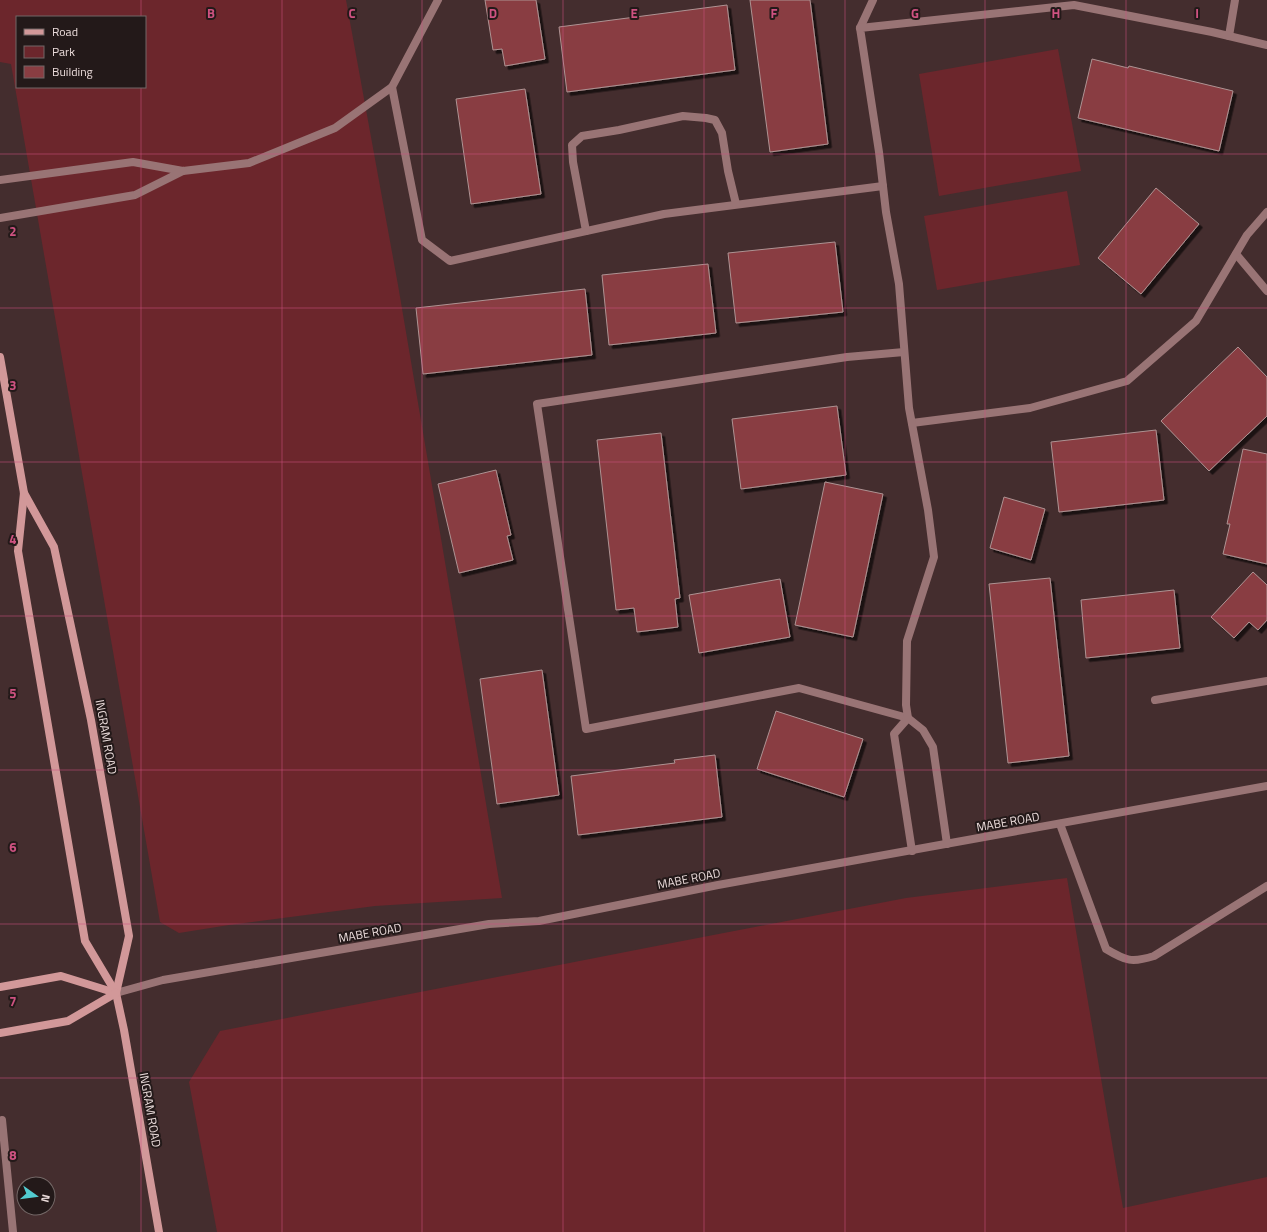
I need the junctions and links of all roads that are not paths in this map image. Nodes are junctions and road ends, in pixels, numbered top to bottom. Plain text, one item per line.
1 (438, 0) edge
2 (873, 0) edge
3 (1236, 0) edge
4 (860, 28) junction
5 (1229, 36) junction
6 (1267, 45) edge
7 (392, 87) junction
8 (183, 171) junction
9 (0, 180) edge
10 (883, 186) junction
11 (736, 204) junction
12 (1267, 212) edge
13 (0, 218) edge
14 (586, 231) junction
15 (1236, 254) junction
16 (1267, 291) edge
17 (904, 352) junction
18 (0, 357) edge
19 (912, 423) junction
20 (24, 493) junction
21 (1267, 681) edge
22 (1155, 700) dead end
23 (908, 718) junction
24 (1267, 786) edge
25 (1060, 824) junction
26 (947, 844) junction
27 (912, 851) junction
28 (1267, 886) edge
29 (0, 987) edge
30 (116, 993) junction
31 (0, 1033) edge
32 (2, 1120) dead end
33 (13, 1232) edge
34 (159, 1232) edge

1 - 7 street
2 - 4 street
3 - 5 street
4 - 5 street
4 - 10 street
5 - 6 street
7 - 8 street
7 - 14 street
8 - 9 street
8 - 13 street
10 - 11 street
10 - 17 street
11 - 14 street
11 - 14 street
12 - 15 street
15 - 16 street
15 - 19 street
17 - 19 street
17 - 23 street
18 - 20 street, INGRAM ROAD
19 - 23 street
20 - 30 street, INGRAM ROAD
20 - 30 street, INGRAM ROAD
21 - 22 street
23 - 26 street
23 - 27 street
24 - 25 street, MABE ROAD
25 - 26 street, MABE ROAD
25 - 28 street
26 - 27 street, MABE ROAD
27 - 30 street, MABE ROAD
29 - 30 street
30 - 31 street
30 - 34 street, INGRAM ROAD
32 - 33 street

